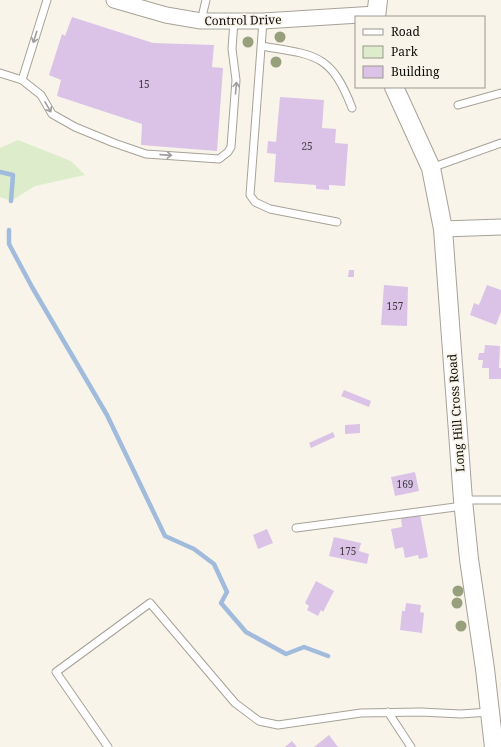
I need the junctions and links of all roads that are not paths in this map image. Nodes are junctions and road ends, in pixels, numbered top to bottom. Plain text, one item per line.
1 (47, 0) edge
2 (114, 0) edge
3 (206, 0) edge
4 (376, 10) edge
5 (201, 21) junction
6 (234, 21) junction
7 (263, 21) junction
8 (261, 46) junction
9 (0, 73) edge
10 (22, 80) junction
11 (394, 88) edge
12 (501, 93) edge
13 (458, 105) dead end
14 (352, 108) dead end
15 (501, 143) edge
16 (431, 168) junction
17 (337, 222) dead end
18 (501, 227) edge
19 (443, 229) junction
20 (501, 500) edge
21 (463, 503) junction
22 (296, 528) dead end
23 (388, 712) junction
24 (490, 712) junction
25 (108, 747) edge
26 (411, 747) edge
27 (494, 747) edge

1 -> 10 lane
2 - 5 street, Control Drive
3 - 5 lane
4 - 7 street, Control Drive
5 - 6 street, Control Drive
6 - 7 street, Control Drive
10 -> 6 lane
7 - 8 lane
8 - 14 lane
8 - 17 lane
9 - 10 lane
11 - 16 street, Long Hill Cross Road
12 - 13 lane
15 - 16 lane
16 - 19 street, Long Hill Cross Road
18 - 19 street
19 - 21 street, Long Hill Cross Road
20 - 21 lane
21 - 22 lane
21 - 24 street, Long Hill Cross Road
23 - 24 lane
23 - 25 lane
23 - 26 lane
24 - 27 street, Long Hill Cross Road

